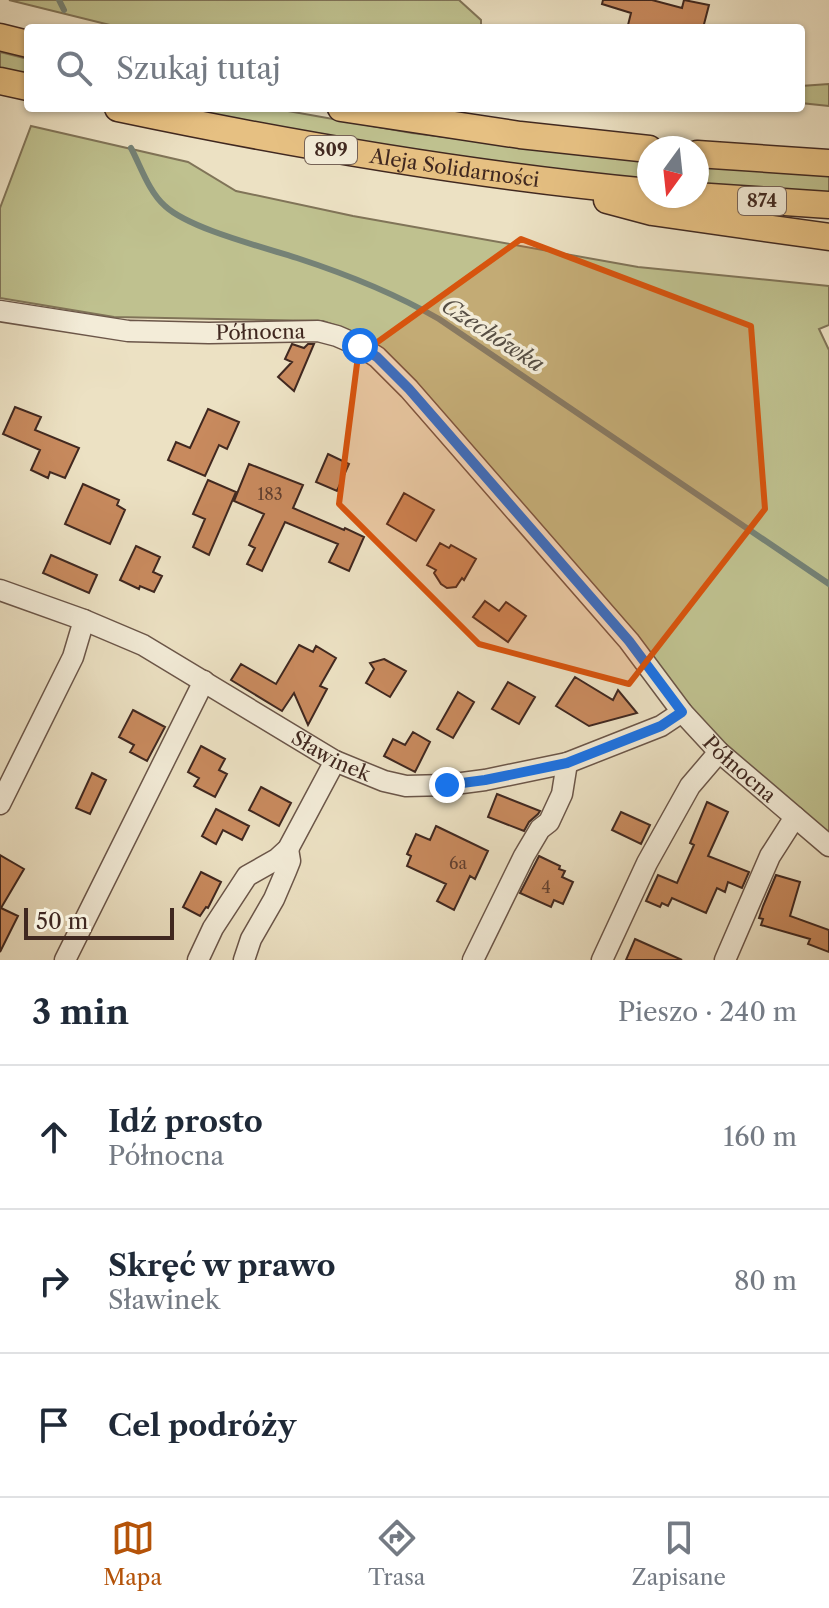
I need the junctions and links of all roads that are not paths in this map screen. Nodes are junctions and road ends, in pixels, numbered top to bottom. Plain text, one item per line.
1 (0, 37) edge
2 (24, 43) edge
3 (0, 81) edge
4 (24, 86) edge
5 (138, 112) edge
6 (368, 112) edge
7 (637, 148) edge
8 (709, 155) edge
9 (829, 163) edge
10 (546, 181) junction
11 (637, 191) edge
12 (709, 197) edge
13 (829, 205) edge
14 (829, 237) edge
15 (0, 311) edge
16 (0, 590) edge
17 (84, 620) junction
18 (204, 681) junction
19 (682, 712) junction
20 (719, 752) junction
21 (335, 761) junction
22 (567, 763) junction
23 (0, 804) edge
24 (795, 817) junction
25 (829, 846) edge
26 (288, 849) junction
27 (65, 960) edge
28 (198, 960) edge
29 (244, 960) edge
30 (473, 960) edge
31 (602, 960) edge
32 (725, 960) edge

1 - 2 main road
3 - 4 main road
5 - 10 main road, Aleja Solidarności / 809
6 - 7 main road, Aleja Solidarności / 809
8 - 9 main road
10 - 11 main road, Aleja Solidarności
10 - 14 main road
12 - 13 main road, 874
15 - 19 street, Północna
16 - 17 street, Sławinek
17 - 18 street, Sławinek
17 - 23 street
18 - 21 street, Sławinek
18 - 27 street
19 - 20 street, Północna
19 - 22 street, Sławinek
20 - 24 street, Północna
20 - 31 street
21 - 22 street, Sławinek
21 - 26 street
22 - 30 street
24 - 25 street, Północna
24 - 32 street
26 - 28 street
26 - 29 street

